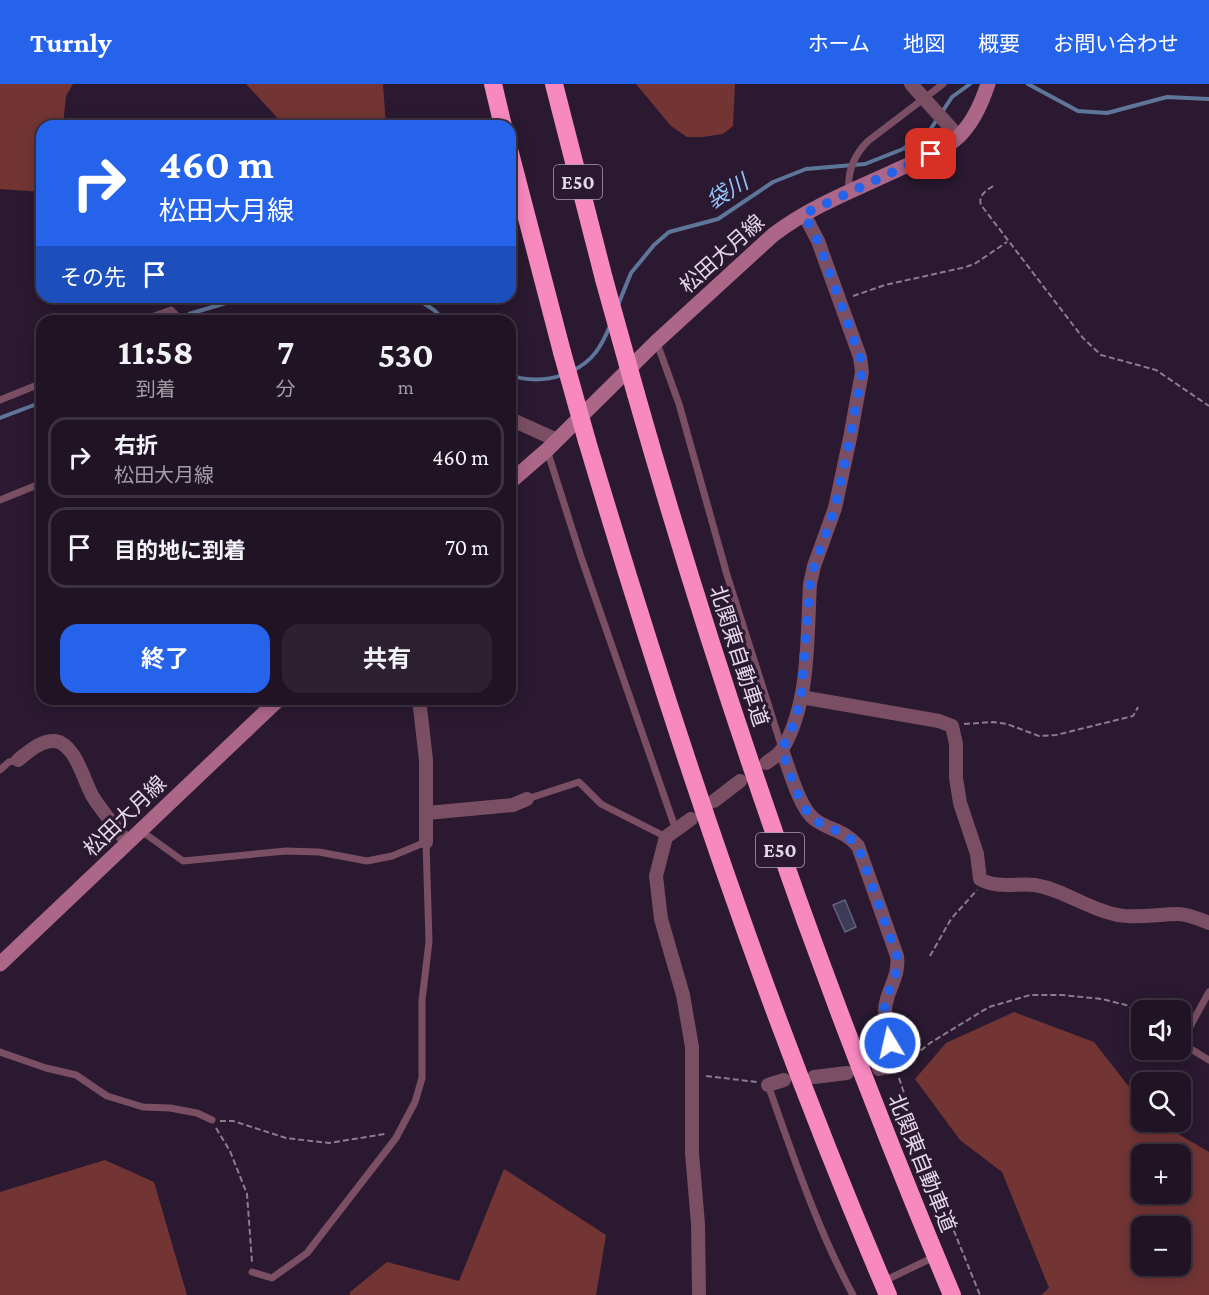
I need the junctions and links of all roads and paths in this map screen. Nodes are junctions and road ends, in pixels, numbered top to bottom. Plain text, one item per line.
1 (493, 84) edge
2 (554, 84) edge
3 (911, 84) edge
4 (943, 84) edge
5 (986, 90) edge
6 (928, 102) junction
7 (502, 120) edge
8 (956, 133) junction
9 (516, 176) edge
10 (993, 186) dead end
11 (849, 192) junction
12 (804, 214) junction
13 (1008, 242) junction
14 (838, 300) junction
15 (157, 315) edge
16 (176, 315) edge
17 (656, 342) junction
18 (36, 385) edge
19 (0, 400) edge
20 (1209, 406) edge
21 (516, 423) edge
22 (552, 445) junction
23 (516, 478) edge
24 (36, 485) edge
25 (0, 500) edge
26 (801, 697) junction
27 (273, 705) edge
28 (420, 705) edge
29 (1138, 707) dead end
30 (952, 726) junction
31 (782, 750) junction
32 (18, 760) joint
33 (766, 763) dead end
34 (0, 770) edge
35 (740, 781) dead end
36 (526, 800) joint
37 (714, 801) dead end
38 (427, 813) junction
39 (691, 819) dead end
40 (140, 830) junction
41 (671, 834) junction
42 (127, 842) junction
43 (426, 842) junction
44 (980, 879) junction
45 (1209, 923) edge
46 (930, 956) dead end
47 (0, 964) edge
48 (1209, 992) edge
49 (1131, 1008) edge
50 (0, 1052) edge
51 (1209, 1060) edge
52 (894, 1066) junction
53 (879, 1069) dead end
54 (848, 1073) dead end
55 (691, 1075) junction
56 (814, 1077) dead end
57 (784, 1080) dead end
58 (768, 1085) junction
59 (212, 1120) junction
60 (398, 1134) junction
61 (936, 1256) junction
62 (252, 1272) joint
63 (885, 1288) edge
64 (699, 1295) edge
65 (853, 1295) edge
66 (952, 1295) edge
67 (980, 1295) edge

1 - 7 highway
2 - 61 highway, 北関東自動車道 / E50, bridge
3 - 6 street
4 - 6 lane
5 - 8 main road, 松田大月線
6 - 8 street
6 - 11 lane
8 - 11 main road, 松田大月線
9 - 63 highway, E50, bridge
10 - 13 path
11 - 12 main road, 松田大月線
12 - 14 street
12 - 17 main road, 松田大月線
13 - 14 path
13 - 20 path
14 - 26 street
15 - 16 lane
17 - 22 main road, 松田大月線
17 - 31 lane
18 - 19 lane
21 - 22 street
22 - 23 main road, 松田大月線
22 - 41 lane
24 - 25 lane
26 - 30 street
26 - 31 street
27 - 40 main road, 松田大月線
28 - 38 street
29 - 30 path
30 - 44 street
31 - 33 street
31 - 52 street
32 - 34 lane
32 - 42 street
35 - 37 street
36 - 38 street
36 - 41 lane
38 - 43 street
39 - 41 street
40 - 42 main road, 松田大月線
40 - 43 lane
41 - 55 street
42 - 47 main road, 松田大月線
43 - 60 lane
44 - 45 street
44 - 46 path
48 - 51 lane
49 - 52 path
50 - 59 lane
52 - 53 street
52 - 67 path
54 - 56 street
55 - 58 path
55 - 64 street
57 - 58 street
58 - 65 lane
59 - 60 path
59 - 62 path
60 - 62 lane
61 - 63 lane
61 - 66 highway, 北関東自動車道 / E50

